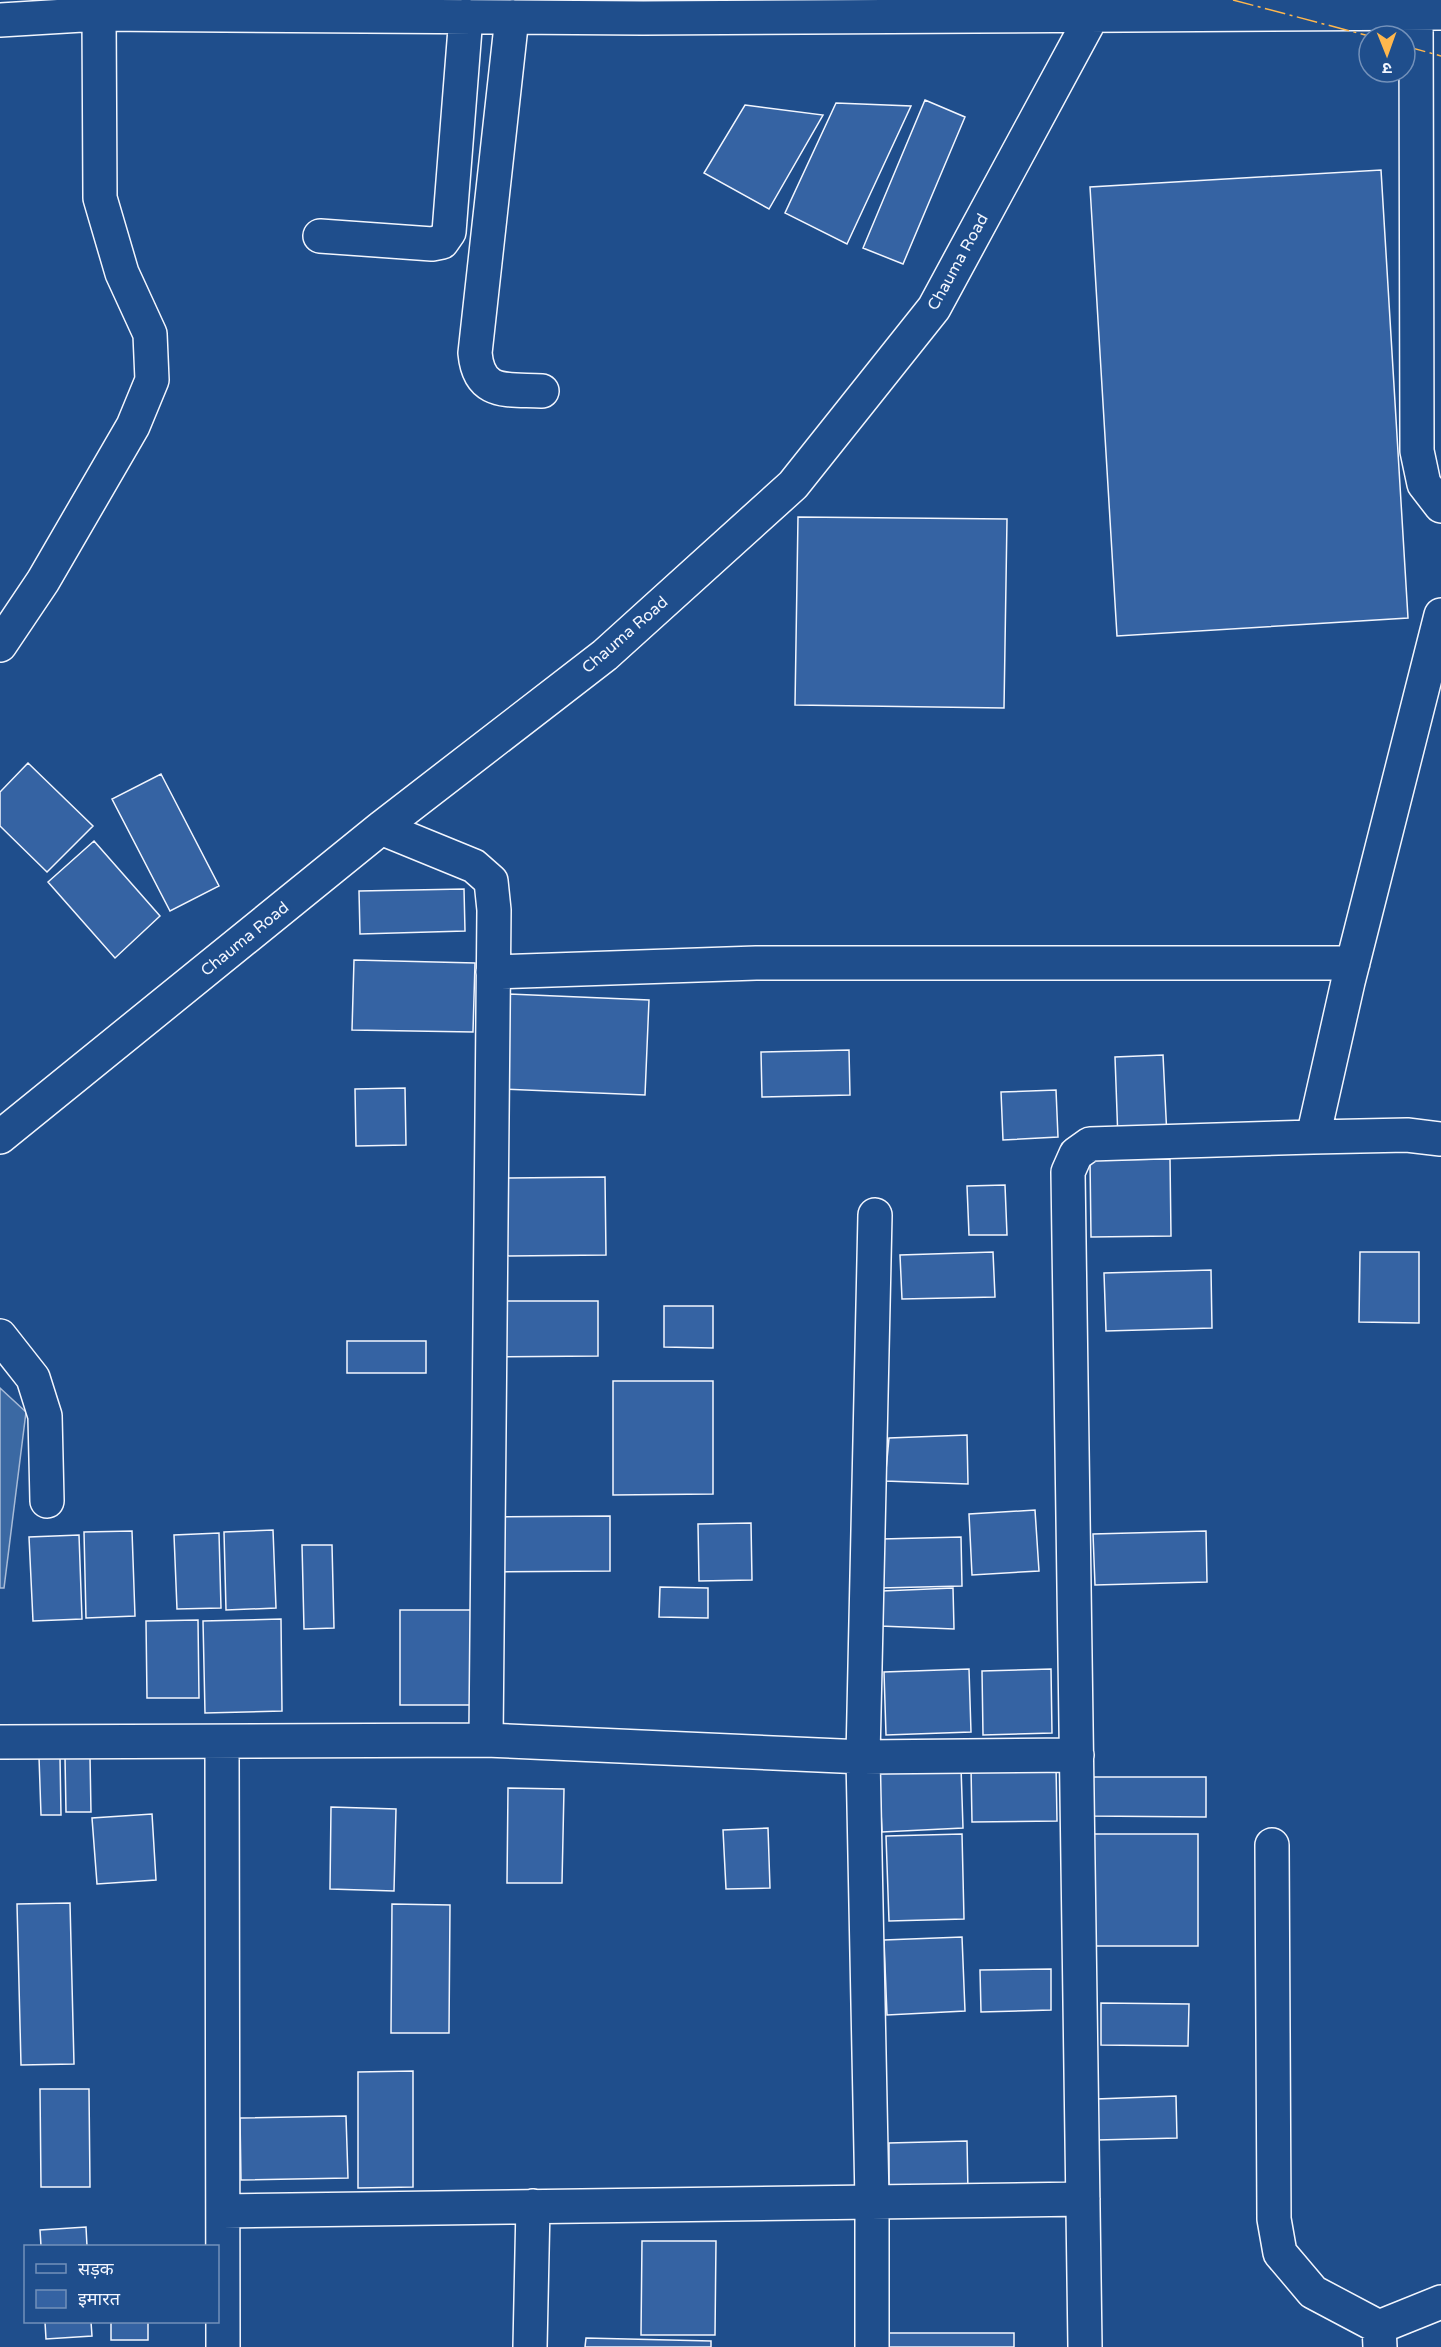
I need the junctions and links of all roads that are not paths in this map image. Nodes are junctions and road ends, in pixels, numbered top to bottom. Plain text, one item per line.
1 (1095, 8) edge
2 (1429, 13) edge
3 (99, 14) junction
4 (466, 16) junction
5 (512, 17) junction
6 (0, 20) edge
7 (320, 236) dead end
8 (542, 391) dead end
9 (1441, 506) edge
10 (1441, 615) edge
11 (0, 645) edge
12 (381, 828) junction
13 (1353, 963) junction
14 (493, 972) junction
15 (0, 1137) edge
16 (1313, 1137) junction
17 (1441, 1139) edge
18 (875, 1215) dead end
19 (0, 1336) edge
20 (47, 1501) dead end
21 (486, 1740) junction
22 (0, 1742) edge
23 (222, 1742) junction
24 (1077, 1755) junction
25 (863, 1757) junction
26 (1272, 1845) dead end
27 (1083, 2199) junction
28 (872, 2201) junction
29 (533, 2206) junction
30 (223, 2211) junction
31 (1441, 2302) edge
32 (1380, 2337) edge
33 (223, 2347) edge
34 (530, 2347) edge
35 (872, 2347) edge
36 (1085, 2347) edge

1 - 2 street
1 - 5 street
1 - 12 street, Chauma Road
2 - 9 street
3 - 4 street
3 - 6 street
3 - 11 street
4 - 5 street
4 - 7 street
5 - 8 street
10 - 13 street
12 - 14 street
12 - 15 street, Chauma Road
13 - 14 street
13 - 16 street
14 - 21 street
16 - 17 street
16 - 24 street
18 - 25 street
19 - 20 street
21 - 23 street
21 - 25 street
22 - 23 street
23 - 30 street
24 - 25 street
24 - 27 street
25 - 28 street
26 - 32 street
27 - 28 street
27 - 36 street
28 - 29 street
28 - 35 street
29 - 30 street
29 - 34 street
30 - 33 street
31 - 32 street

